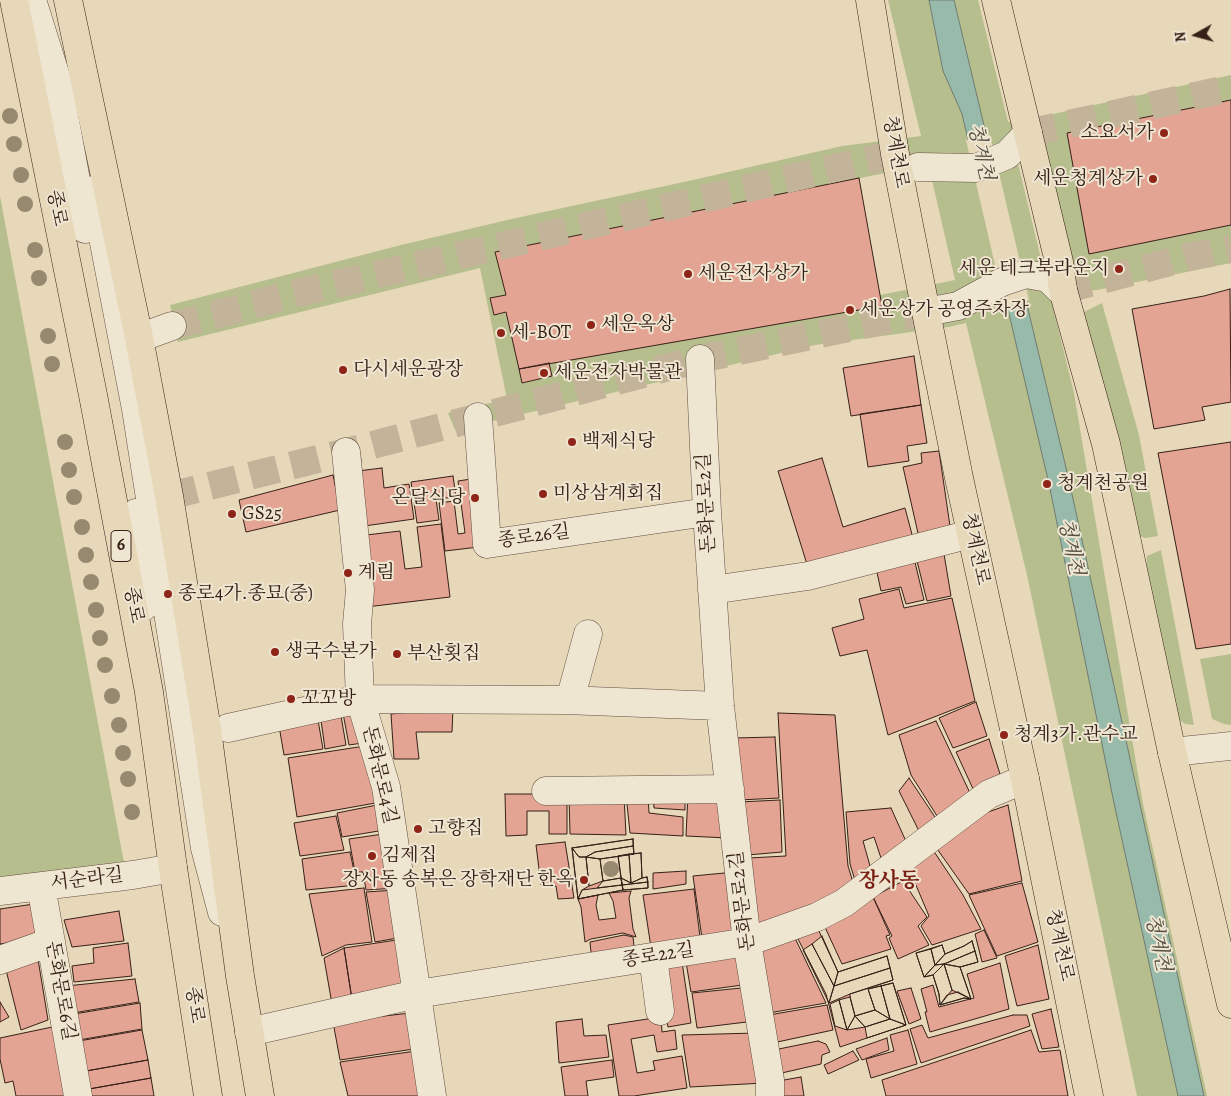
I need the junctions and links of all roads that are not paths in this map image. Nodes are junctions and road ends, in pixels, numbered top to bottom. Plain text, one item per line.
1 (14, 0) edge
2 (32, 0) edge
3 (68, 0) edge
4 (870, 0) edge
5 (996, 0) edge
6 (86, 90) junction
7 (1025, 135) junction
8 (921, 167) tunnel mouth
9 (1061, 289) junction
10 (926, 312) junction
11 (172, 326) tunnel mouth
12 (139, 338) junction
13 (700, 359) dead end
14 (478, 418) dead end
15 (346, 452) dead end
16 (707, 512) junction
17 (972, 534) junction
18 (712, 590) junction
19 (588, 634) dead end
20 (149, 692) junction
21 (360, 699) junction
22 (570, 700) junction
23 (720, 706) junction
24 (228, 728) dead end
25 (1231, 746) edge
26 (1172, 752) junction
27 (1024, 778) junction
28 (730, 789) junction
29 (546, 791) dead end
30 (173, 868) junction
31 (41, 886) junction
32 (0, 891) edge
33 (51, 942) junction
34 (747, 942) junction
35 (653, 957) junction
36 (0, 960) edge
37 (240, 976) junction
38 (418, 994) junction
39 (1231, 1004) edge
40 (660, 1012) dead end
41 (249, 1032) junction
42 (78, 1096) edge
43 (208, 1096) edge
44 (260, 1096) edge
45 (432, 1096) edge
46 (770, 1096) edge
47 (1089, 1096) edge

1 - 20 main road, 종로 / 6
2 - 20 street
3 - 6 main road
4 - 10 main road, 청계천로
5 - 7 main road
6 - 12 main road
6 - 37 street
7 - 8 street
7 - 9 main road
9 - 10 street
9 - 26 main road
10 - 17 main road, 청계천로
11 - 12 street
12 - 37 main road
13 - 16 street, 돈화문로2길
14 - 16 street, 종로26길
15 - 21 street, 돈화문로4길
16 - 18 street, 돈화문로2길
17 - 18 street
17 - 27 main road, 청계천로
18 - 23 street, 돈화문로2길
19 - 22 street
20 - 30 main road, 종로 / 6
21 - 22 street
21 - 24 street
21 - 38 street, 돈화문로4길
22 - 23 street
23 - 28 street, 돈화문로2길
25 - 26 street
26 - 39 main road
27 - 34 street, 종로22길
27 - 47 main road, 청계천로
28 - 29 street
28 - 34 street, 돈화문로2길
30 - 31 street, 서순라길
30 - 43 main road, 종로 / 6
31 - 32 street, 서순라길
31 - 33 street, 돈화문로6길
33 - 36 street
33 - 42 street, 돈화문로6길
34 - 35 street, 종로22길
34 - 46 street, 돈화문로2길
35 - 38 street, 종로22길
35 - 40 street
37 - 41 main road
38 - 41 street, 종로22길
38 - 45 street, 돈화문로4길
41 - 44 main road

